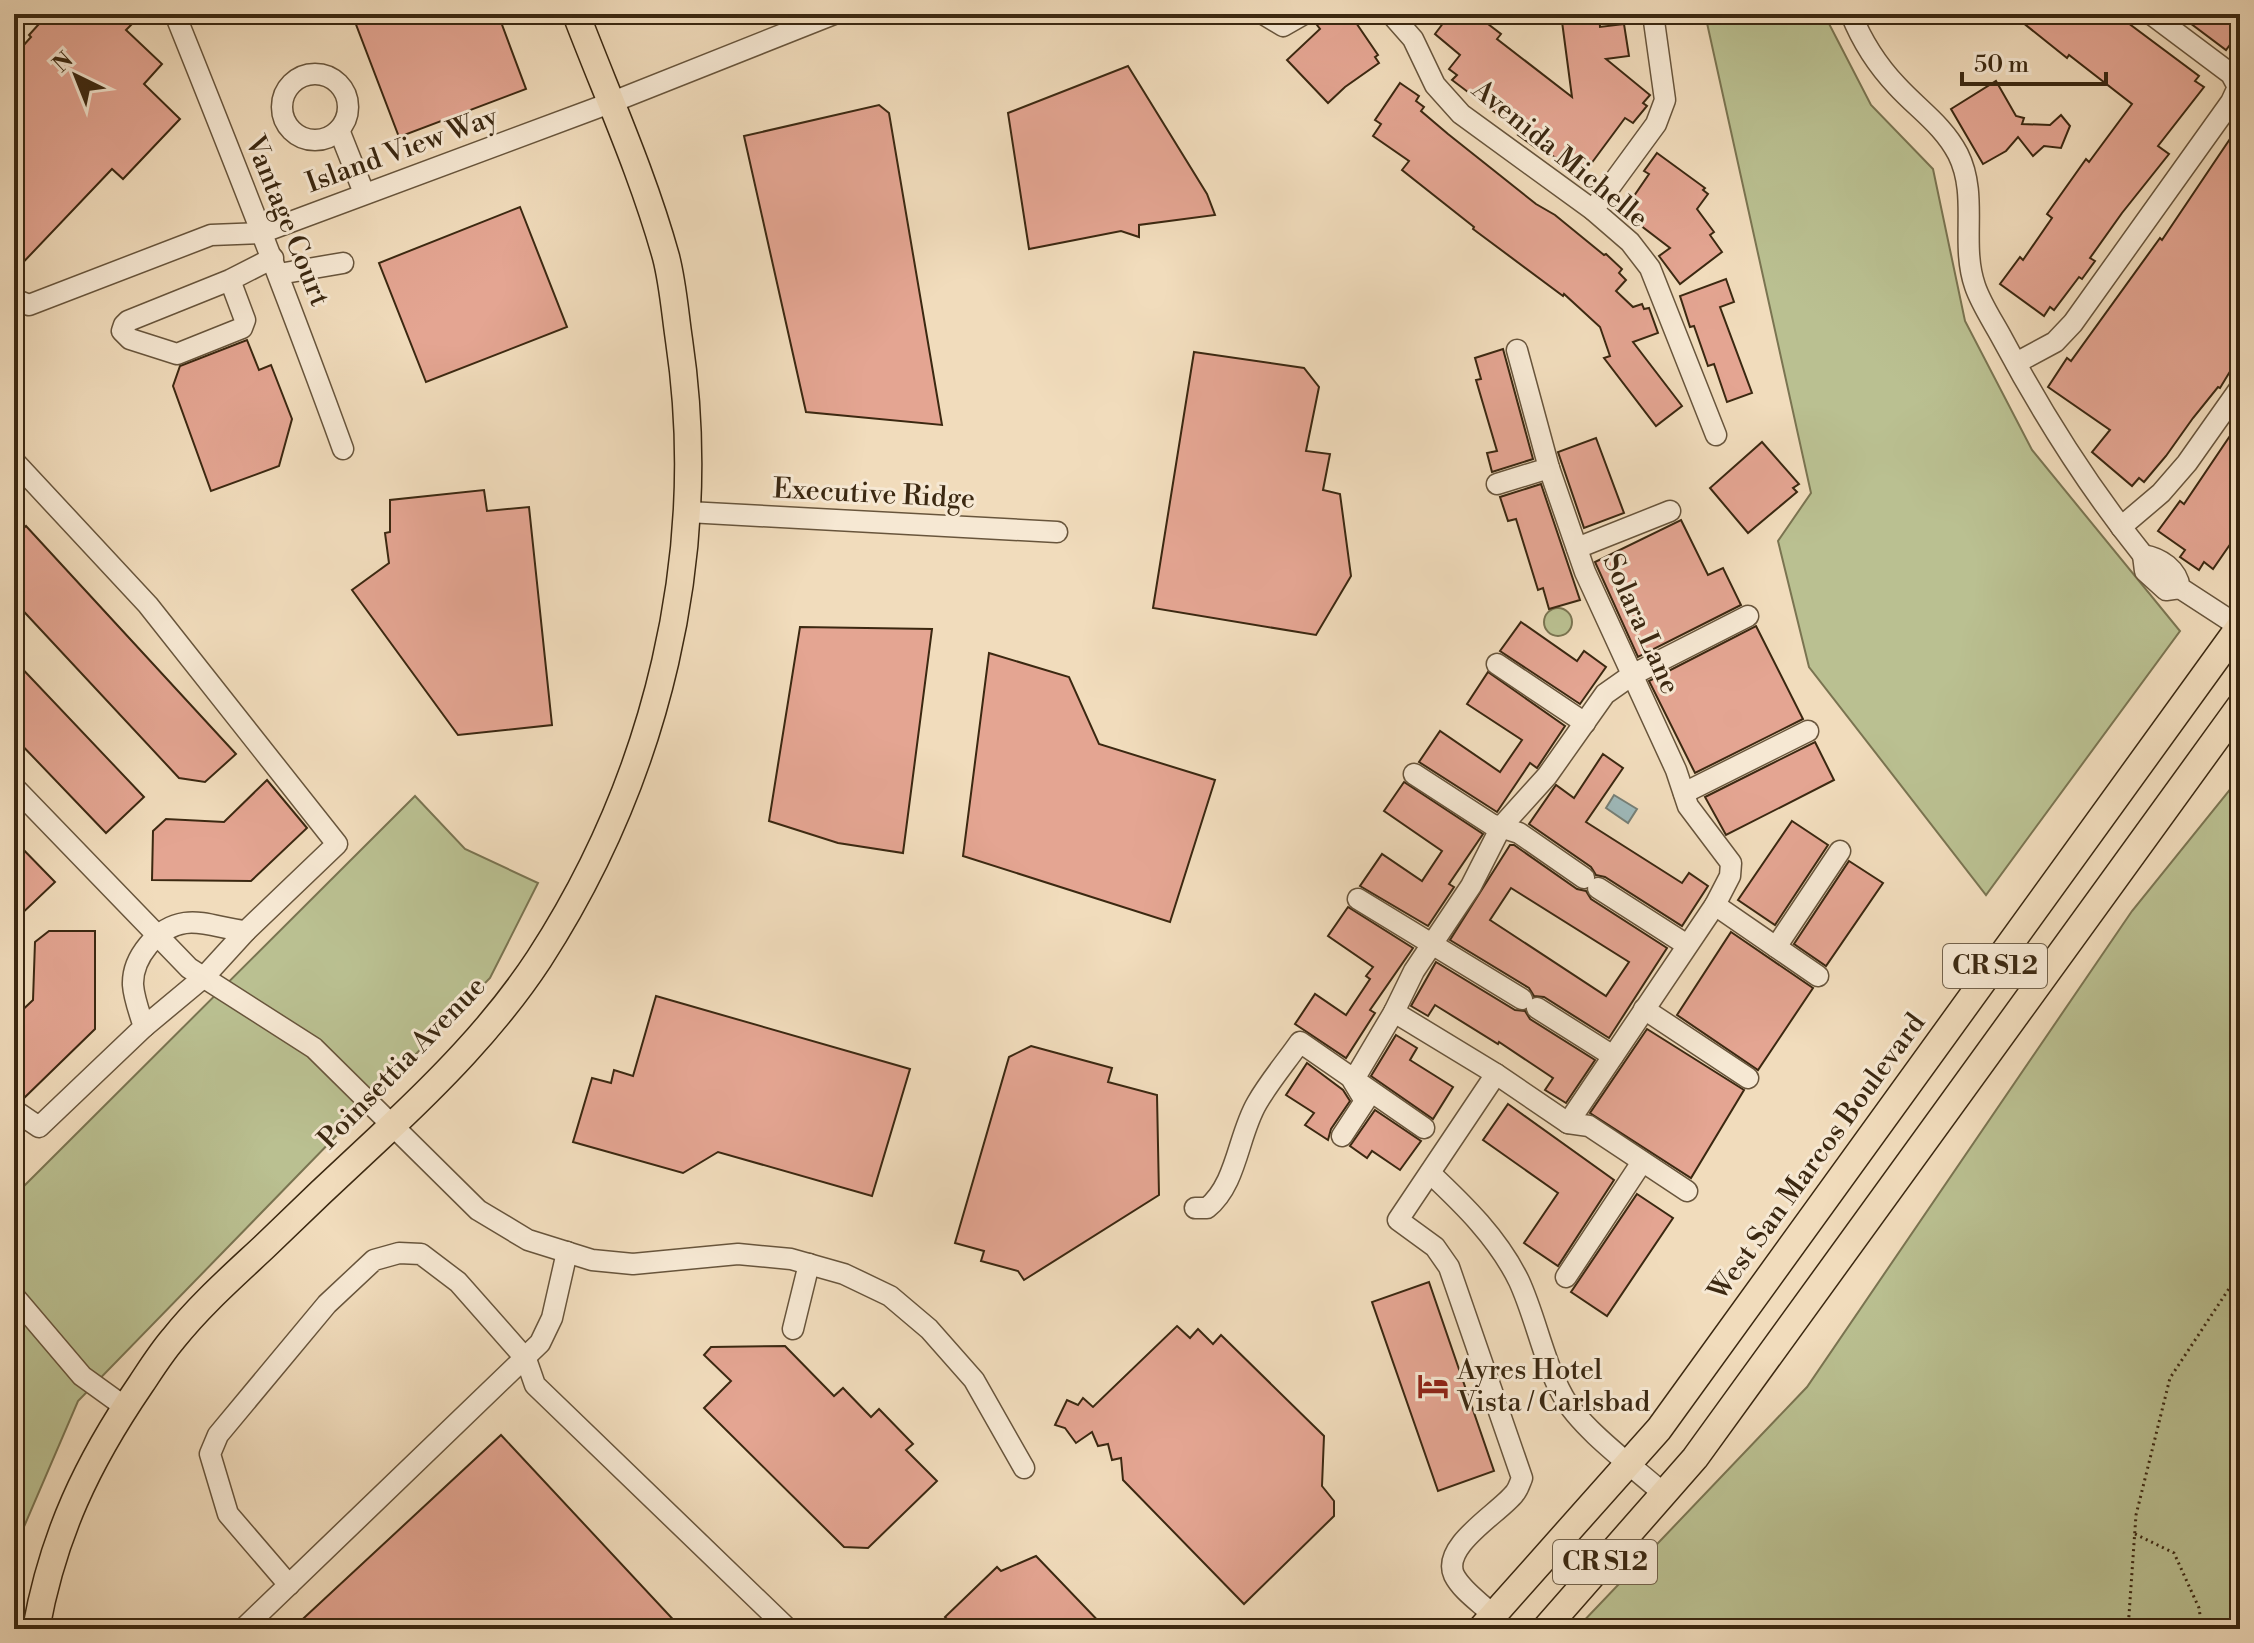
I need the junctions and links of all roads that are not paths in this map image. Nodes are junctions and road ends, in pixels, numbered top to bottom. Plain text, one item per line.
1 (175, 14) edge
2 (576, 14) edge
3 (834, 14) edge
4 (1263, 14) edge
5 (1304, 14) edge
6 (1391, 14) edge
7 (1653, 14) edge
8 (1851, 14) edge
9 (2151, 14) edge
10 (610, 103) junction
11 (339, 130) dead end
12 (364, 193) junction
13 (1593, 210) junction
14 (261, 233) junction
15 (343, 263) dead end
16 (276, 266) junction
17 (230, 280) junction
18 (14, 299) edge
19 (1517, 350) dead end
20 (2016, 363) junction
21 (2240, 388) edge
22 (1716, 435) dead end
23 (343, 449) dead end
24 (14, 461) edge
25 (1549, 468) junction
26 (1497, 484) dead end
27 (1670, 511) dead end
28 (688, 512) junction
29 (2121, 527) junction
30 (1057, 532) dead end
31 (1577, 548) junction
32 (1748, 616) dead end
33 (2240, 627) edge
34 (1497, 664) dead end
35 (1632, 675) junction
36 (2240, 706) edge
37 (1585, 723) junction
38 (1808, 731) dead end
39 (1414, 774) dead end
40 (14, 787) edge
41 (1684, 793) junction
42 (1501, 827) junction
43 (1840, 851) dead end
44 (1358, 899) dead end
45 (1715, 905) junction
46 (246, 931) junction
47 (158, 935) junction
48 (1432, 942) junction
49 (1687, 945) junction
50 (1776, 947) junction
51 (1818, 976) dead end
52 (204, 977) junction
53 (1644, 1009) junction
54 (1394, 1012) junction
55 (144, 1027) junction
56 (1613, 1056) junction
57 (1496, 1074) junction
58 (1748, 1078) dead end
59 (1353, 1081) junction
60 (14, 1110) edge
61 (1568, 1123) junction
62 (393, 1125) junction
63 (1424, 1128) dead end
64 (1342, 1136) dead end
65 (1642, 1162) junction
66 (1430, 1173) junction
67 (1687, 1191) dead end
68 (1195, 1208) dead end
69 (567, 1252) junction
70 (809, 1264) junction
71 (1566, 1277) dead end
72 (14, 1296) edge
73 (793, 1329) dead end
74 (526, 1359) junction
75 (125, 1407) junction
76 (1629, 1463) junction
77 (1024, 1468) dead end
78 (1664, 1494) junction
79 (289, 1585) junction
80 (1487, 1622) edge
81 (36, 1629) edge
82 (243, 1629) edge
83 (788, 1629) edge
84 (1545, 1629) edge

1 - 14 street, Vantage Court
2 - 10 main road, Poinsettia Avenue
3 - 10 street, Island View Way
4 - 5 street
6 - 13 street, Avenida Michelle
7 - 13 street
8 - 20 street
9 - 20 street
10 - 12 street, Island View Way
10 - 28 main road, Poinsettia Avenue
11 - 12 street
12 - 14 street, Island View Way
13 - 22 street, Avenida Michelle
14 - 16 street, Vantage Court
14 - 18 street, Island View Way
15 - 16 street
16 - 17 street
16 - 23 street, Vantage Court
17 - 17 street
19 - 25 street, Solara Lane
20 - 29 street
21 - 29 street
24 - 46 street
25 - 26 street
25 - 31 street, Solara Lane
27 - 31 street
28 - 30 street, Executive Ridge
28 - 62 main road, Poinsettia Avenue
29 - 33 street
31 - 35 street, Solara Lane
32 - 35 street
33 - 76 main road, West San Marcos Boulevard / CR S12
34 - 37 street
35 - 37 street
35 - 41 street, Solara Lane
36 - 78 main road, CR S12
37 - 42 street
38 - 41 street
39 - 42 street
40 - 47 street
41 - 45 street, Solara Lane
42 - 48 street
42 - 49 street
43 - 50 street
44 - 48 street
45 - 49 street, Solara Lane
45 - 50 street
46 - 47 street
46 - 52 street
47 - 52 street
47 - 55 street
48 - 54 street
48 - 56 street
49 - 53 street, Solara Lane
50 - 51 street
52 - 55 street
52 - 62 street
53 - 56 street, Solara Lane
53 - 58 street
54 - 57 street
54 - 59 street
55 - 60 street
56 - 61 street, Solara Lane
57 - 61 street
57 - 66 street
59 - 63 street
59 - 64 street
59 - 68 street
61 - 65 street
62 - 69 street
62 - 75 main road, Poinsettia Avenue
65 - 67 street
65 - 71 street
66 - 76 street
66 - 80 street
69 - 70 street
69 - 74 street
70 - 73 street
70 - 77 street
72 - 75 street
74 - 79 street
74 - 79 street
74 - 83 street
75 - 81 main road, Poinsettia Avenue
76 - 78 street
76 - 80 main road, West San Marcos Boulevard / CR S12
78 - 84 main road, CR S12
79 - 82 street

